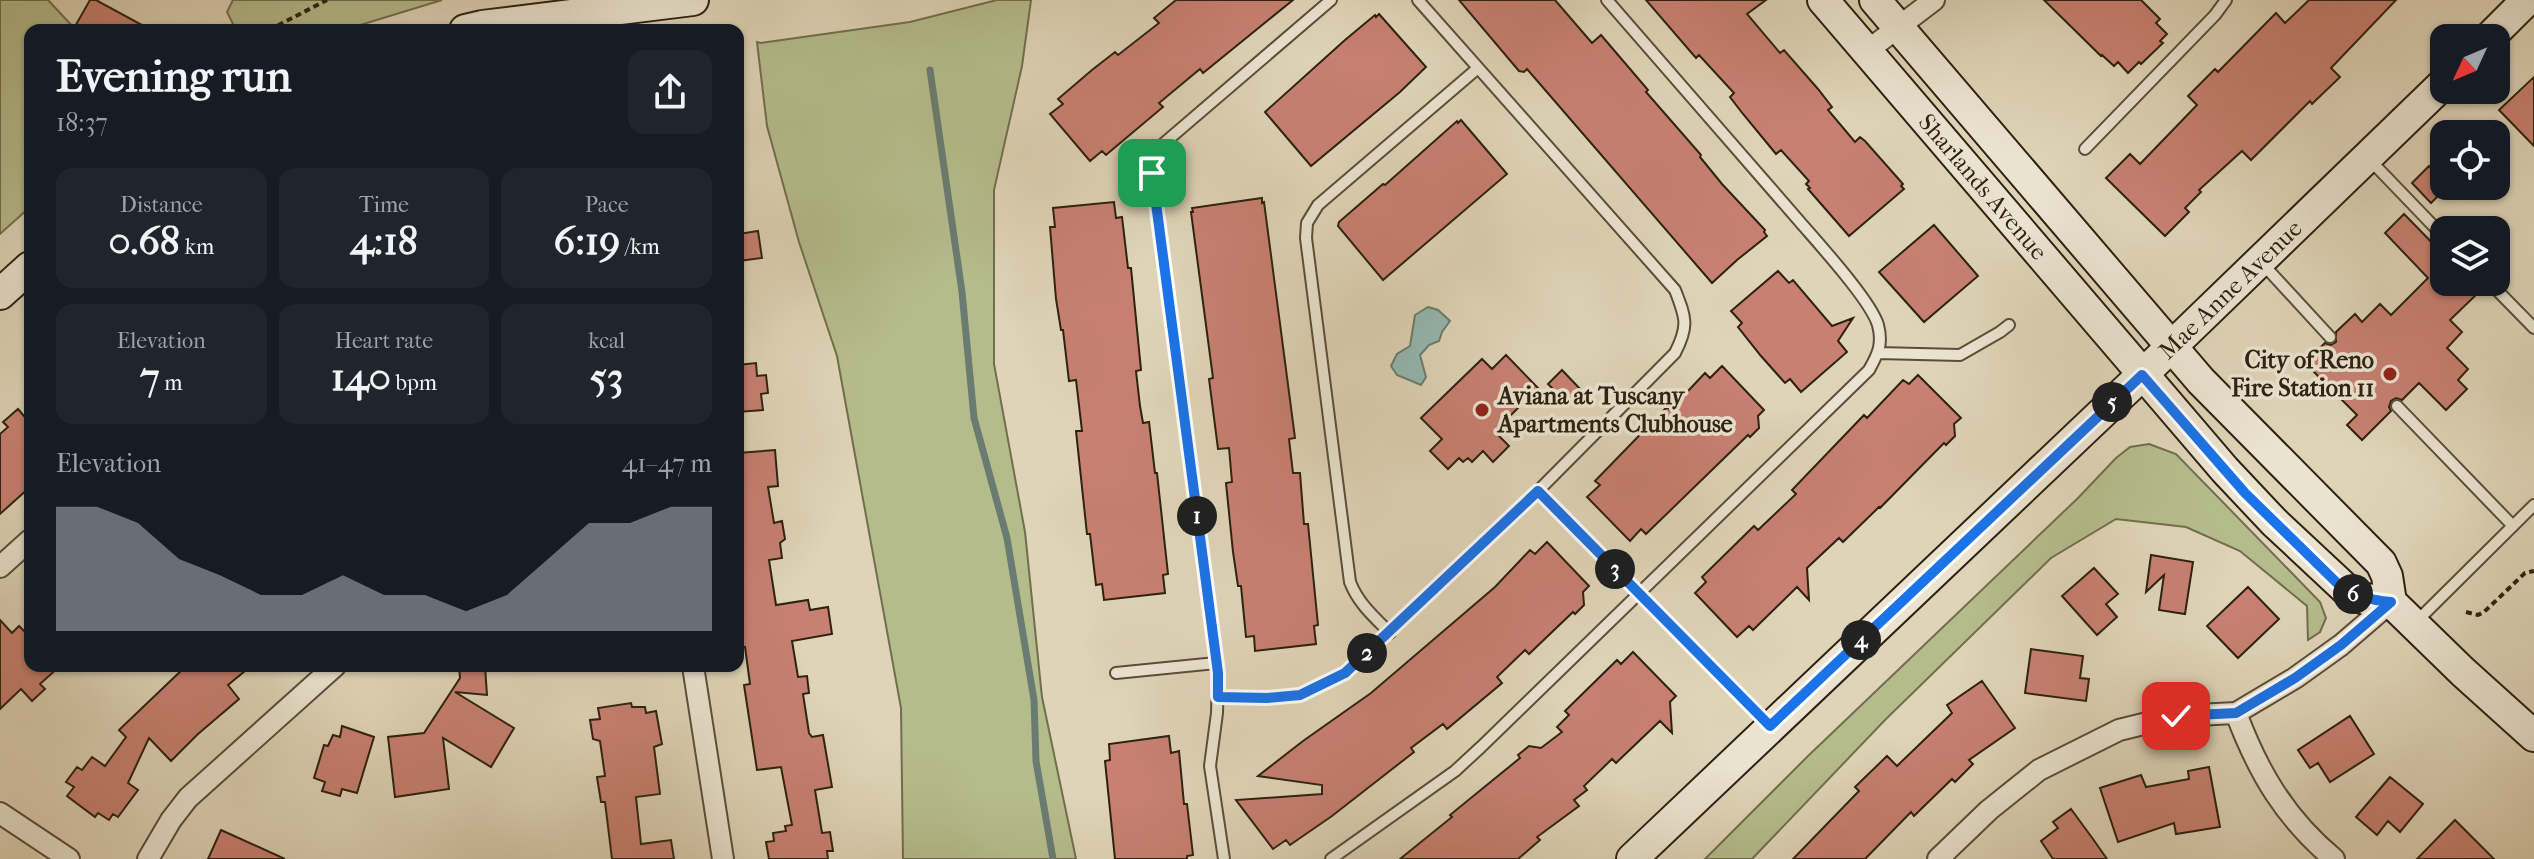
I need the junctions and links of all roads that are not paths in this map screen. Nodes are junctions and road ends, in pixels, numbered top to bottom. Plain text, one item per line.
1 (693, 0) edge
2 (1331, 0) edge
3 (1418, 0) edge
4 (1607, 0) edge
5 (1823, 0) edge
6 (1875, 0) edge
7 (1934, 0) edge
8 (2226, 0) edge
9 (2527, 0) edge
10 (615, 13) edge
11 (502, 24) edge
12 (2503, 24) edge
13 (1898, 28) junction
14 (1867, 51) junction
15 (1478, 68) junction
16 (2430, 96) edge
17 (2085, 149) dead end
18 (2367, 157) junction
19 (2430, 222) edge
20 (2259, 261) junction
21 (24, 272) edge
22 (0, 294) edge
23 (2503, 296) edge
24 (2009, 325) dead end
25 (2534, 328) edge
26 (2330, 337) dead end
27 (2171, 346) junction
28 (1878, 353) junction
29 (2142, 375) junction
30 (2397, 406) dead end
31 (1538, 491) junction
32 (2534, 505) edge
33 (2513, 526) junction
34 (24, 545) edge
35 (0, 567) edge
36 (1638, 593) junction
37 (2391, 602) junction
38 (2414, 625) junction
39 (1390, 633) junction
40 (1216, 663) junction
41 (328, 672) edge
42 (694, 672) edge
43 (1116, 673) dead end
44 (1218, 697) junction
45 (2236, 713) junction
46 (1770, 726) junction
47 (2534, 736) edge
48 (0, 813) edge
49 (69, 859) edge
50 (148, 859) edge
51 (723, 859) edge
52 (1224, 859) edge
53 (1331, 859) edge
54 (1632, 859) edge
55 (1938, 859) edge
56 (2334, 859) edge

1 - 10 main road
2 - 40 lane
3 - 15 lane
4 - 28 lane
5 - 14 main road, Sharlands Avenue
6 - 13 main road, Sharlands Avenue
7 - 13 street
8 - 17 lane
9 - 12 main road
10 - 11 main road
13 - 14 street
13 - 27 main road, Sharlands Avenue
14 - 29 main road, Sharlands Avenue
15 - 31 lane
15 - 39 lane
16 - 18 main road, Mae Anne Avenue
18 - 19 lane
18 - 20 main road, Mae Anne Avenue
20 - 26 lane
20 - 27 main road, Mae Anne Avenue
21 - 22 main road
23 - 25 lane
24 - 28 lane
27 - 29 main road, Mae Anne Avenue
27 - 37 main road, Sharlands Avenue
28 - 36 lane
29 - 37 main road, Sharlands Avenue
29 - 46 main road, Mae Anne Avenue
30 - 33 lane
31 - 36 lane
31 - 39 lane
32 - 33 lane
33 - 38 lane
34 - 35 street
36 - 46 lane
36 - 53 lane
37 - 38 main road
37 - 45 street
38 - 47 main road
39 - 44 lane
40 - 43 lane
40 - 44 lane
41 - 50 street
42 - 51 street
44 - 52 lane
45 - 55 street
45 - 56 street
46 - 54 main road, Mae Anne Avenue
48 - 49 street

